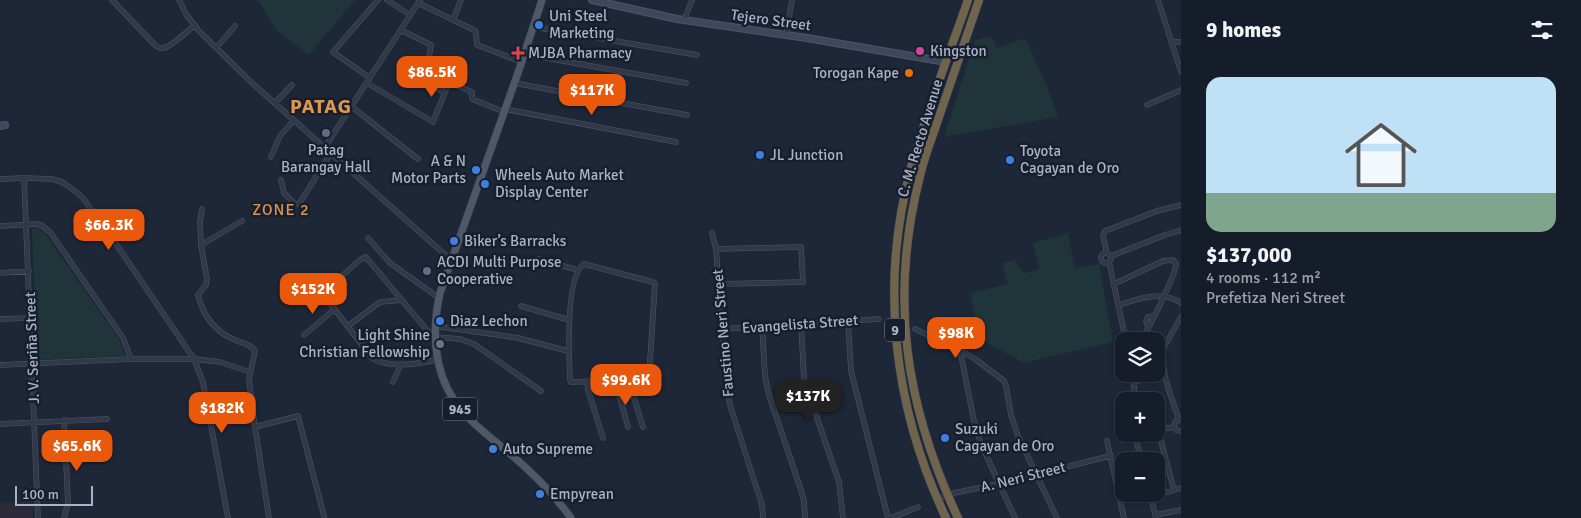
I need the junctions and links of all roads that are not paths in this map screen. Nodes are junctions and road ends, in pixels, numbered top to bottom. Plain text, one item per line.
1 (112, 0) edge
2 (179, 0) edge
3 (378, 0) edge
4 (387, 0) edge
5 (461, 0) edge
6 (542, 0) edge
7 (592, 0) edge
8 (596, 0) edge
9 (692, 0) edge
10 (792, 0) edge
11 (968, 0) edge
12 (978, 0) edge
13 (1158, 0) edge
14 (419, 2) edge
15 (410, 16) junction
16 (452, 20) junction
17 (684, 20) junction
18 (195, 26) junction
19 (235, 26) dead end
20 (534, 27) junction
21 (400, 30) junction
22 (786, 36) junction
23 (1172, 42) junction
24 (1181, 42) edge
25 (216, 48) junction
26 (697, 55) dead end
27 (523, 58) junction
28 (946, 62) junction
29 (1181, 72) edge
30 (370, 78) junction
31 (449, 82) junction
32 (514, 83) junction
33 (686, 83) dead end
34 (292, 84) dead end
35 (367, 84) junction
36 (427, 85) dead end
37 (1181, 90) edge
38 (445, 92) junction
39 (275, 103) junction
40 (1147, 105) dead end
41 (352, 107) junction
42 (505, 110) junction
43 (687, 115) dead end
44 (294, 120) junction
45 (925, 125) junction
46 (935, 128) junction
47 (920, 137) junction
48 (931, 141) junction
49 (676, 142) dead end
50 (325, 147) junction
51 (331, 153) junction
52 (270, 157) dead end
53 (418, 159) dead end
54 (24, 178) junction
55 (0, 179) edge
56 (281, 180) dead end
57 (1181, 205) edge
58 (202, 209) dead end
59 (242, 221) dead end
60 (26, 225) junction
61 (0, 226) edge
62 (1181, 230) edge
63 (712, 233) dead end
64 (368, 238) dead end
65 (201, 245) junction
66 (716, 249) junction
67 (1109, 255) junction
68 (538, 259) dead end
69 (451, 260) junction
70 (1109, 262) junction
71 (578, 270) junction
72 (28, 271) junction
73 (0, 272) edge
74 (718, 284) junction
75 (1114, 284) junction
76 (293, 286) dead end
77 (322, 293) junction
78 (1164, 297) junction
79 (439, 298) junction
80 (402, 300) junction
81 (1181, 303) edge
82 (1118, 305) junction
83 (521, 306) dead end
84 (335, 309) junction
85 (1181, 316) edge
86 (31, 318) junction
87 (0, 319) edge
88 (879, 319) dead end
89 (569, 320) junction
90 (848, 321) junction
91 (905, 323) junction
92 (801, 324) junction
93 (895, 324) junction
94 (348, 326) junction
95 (435, 326) junction
96 (762, 326) junction
97 (721, 329) junction
98 (914, 329) dead end
99 (1124, 332) edge
100 (1145, 332) edge
101 (304, 335) dead end
102 (435, 336) junction
103 (359, 340) junction
104 (367, 340) dead end
105 (960, 350) junction
106 (568, 351) junction
107 (194, 358) junction
108 (131, 359) junction
109 (439, 359) junction
110 (31, 364) junction
111 (401, 364) junction
112 (0, 365) edge
113 (250, 372) junction
114 (628, 379) junction
115 (615, 380) junction
116 (394, 382) dead end
117 (587, 382) junction
118 (1133, 382) edge
119 (541, 391) dead end
120 (1135, 392) edge
121 (107, 419) dead end
122 (64, 420) junction
123 (1180, 420) edge
124 (35, 423) junction
125 (0, 424) edge
126 (255, 427) junction
127 (628, 427) dead end
128 (643, 427) dead end
129 (1174, 427) junction
130 (1165, 429) edge
131 (1181, 431) edge
132 (603, 438) dead end
133 (1107, 441) dead end
134 (1160, 442) edge
135 (1110, 456) junction
136 (1037, 474) junction
137 (998, 484) junction
138 (1181, 488) edge
139 (1174, 490) junction
140 (1167, 492) dead end
141 (948, 495) junction
142 (937, 499) junction
143 (1152, 502) edge
144 (918, 507) dead end
145 (1181, 510) edge
146 (324, 516) dead end
147 (1156, 516) edge
148 (38, 518) edge
149 (64, 518) edge
150 (228, 518) edge
151 (269, 518) edge
152 (571, 518) edge
153 (764, 518) edge
154 (805, 518) edge
155 (842, 518) edge
156 (889, 518) edge
157 (946, 518) edge
158 (958, 518) edge
159 (1014, 518) edge
160 (1057, 518) edge
161 (1124, 518) edge

1 - 18 street
2 - 18 street
3 - 30 street
4 - 15 street
5 - 16 street
6 - 20 main road, 945
7 - 8 main road, Tejero Street
8 - 17 main road, Tejero Street
9 - 17 street
10 - 22 street
11 - 28 highway, C. M. Recto Avenue / 9
12 - 46 highway, C. M. Recto Avenue / 9
13 - 23 street
14 - 15 street
14 - 16 street
15 - 21 street
16 - 27 street
17 - 22 main road, Tejero Street
18 - 25 street
19 - 25 street
20 - 26 street
20 - 27 main road, 945
21 - 30 street
21 - 31 street
22 - 28 main road, Tejero Street
23 - 24 street
23 - 29 street
25 - 39 street
27 - 32 main road, 945
27 - 33 street
28 - 45 highway, C. M. Recto Avenue / 9
30 - 35 street
31 - 38 street
31 - 42 street
32 - 42 main road, 945
32 - 43 street
34 - 39 street
35 - 38 street
35 - 41 street
36 - 38 street
37 - 40 street
39 - 44 street
41 - 50 street
41 - 53 street
42 - 49 street
42 - 69 main road, 945
44 - 50 street
44 - 52 street
45 - 46 highway
45 - 47 highway, C. M. Recto Avenue / 9
46 - 48 highway, C. M. Recto Avenue / 9
47 - 48 highway
47 - 93 highway, C. M. Recto Avenue / 9
48 - 91 highway, C. M. Recto Avenue / 9
50 - 51 street
51 - 56 street
51 - 69 street
54 - 55 street
54 - 60 street, J. V. Seriña Street
54 - 107 street
57 - 67 street
58 - 65 street
59 - 65 street
60 - 61 street
60 - 72 street, J. V. Seriña Street
60 - 108 street
62 - 67 street
63 - 66 street, Faustino Neri Street
64 - 79 street
65 - 113 street
66 - 74 street, Faustino Neri Street
66 - 74 street
67 - 70 street
67 - 70 street
68 - 71 street
69 - 79 main road, 945
70 - 75 street
71 - 89 street
71 - 114 street
72 - 73 street
72 - 86 street, J. V. Seriña Street
74 - 97 street, Faustino Neri Street
75 - 78 street
75 - 82 street
76 - 77 street
77 - 80 street
77 - 84 street
78 - 81 street
78 - 82 street
78 - 100 street
79 - 95 main road, 945
80 - 94 street
80 - 102 street
82 - 99 street
83 - 89 street
84 - 94 street
84 - 101 street
85 - 123 street
86 - 87 street
86 - 110 street, J. V. Seriña Street
88 - 90 street, Evangelista Street
89 - 106 street
90 - 92 street, Evangelista Street
90 - 156 street
91 - 93 highway
91 - 141 highway, C. M. Recto Avenue / 9
92 - 96 street, Evangelista Street
92 - 155 street
93 - 142 highway, C. M. Recto Avenue / 9
94 - 103 street
95 - 102 main road, 945
95 - 106 street
96 - 97 street, Evangelista Street
96 - 154 street
97 - 153 street, Faustino Neri Street
98 - 105 street
102 - 109 main road, 945
102 - 119 street
103 - 104 street
103 - 111 street
105 - 136 street
105 - 137 street
106 - 117 street
107 - 108 street
107 - 113 street
107 - 150 street
108 - 110 street
109 - 111 street
109 - 152 main road, 945
110 - 112 street
110 - 124 street, J. V. Seriña Street
111 - 116 street
113 - 126 street
114 - 115 street
114 - 128 street
115 - 117 street
115 - 127 street
117 - 132 street
118 - 120 street
121 - 122 street
122 - 124 street
122 - 149 street
123 - 129 street
124 - 125 street
124 - 148 street, J. V. Seriña Street
126 - 146 street
126 - 151 street
129 - 130 street
129 - 131 street
133 - 135 street
134 - 139 street
135 - 136 street, A. Neri Street
135 - 161 street
136 - 137 street, A. Neri Street
136 - 160 street
137 - 141 street, A. Neri Street
137 - 159 street
138 - 139 street
139 - 140 street
141 - 142 street, A. Neri Street
141 - 158 highway, C. M. Recto Avenue / 9
142 - 157 highway, C. M. Recto Avenue / 9
143 - 147 street
144 - 156 street
145 - 147 street

